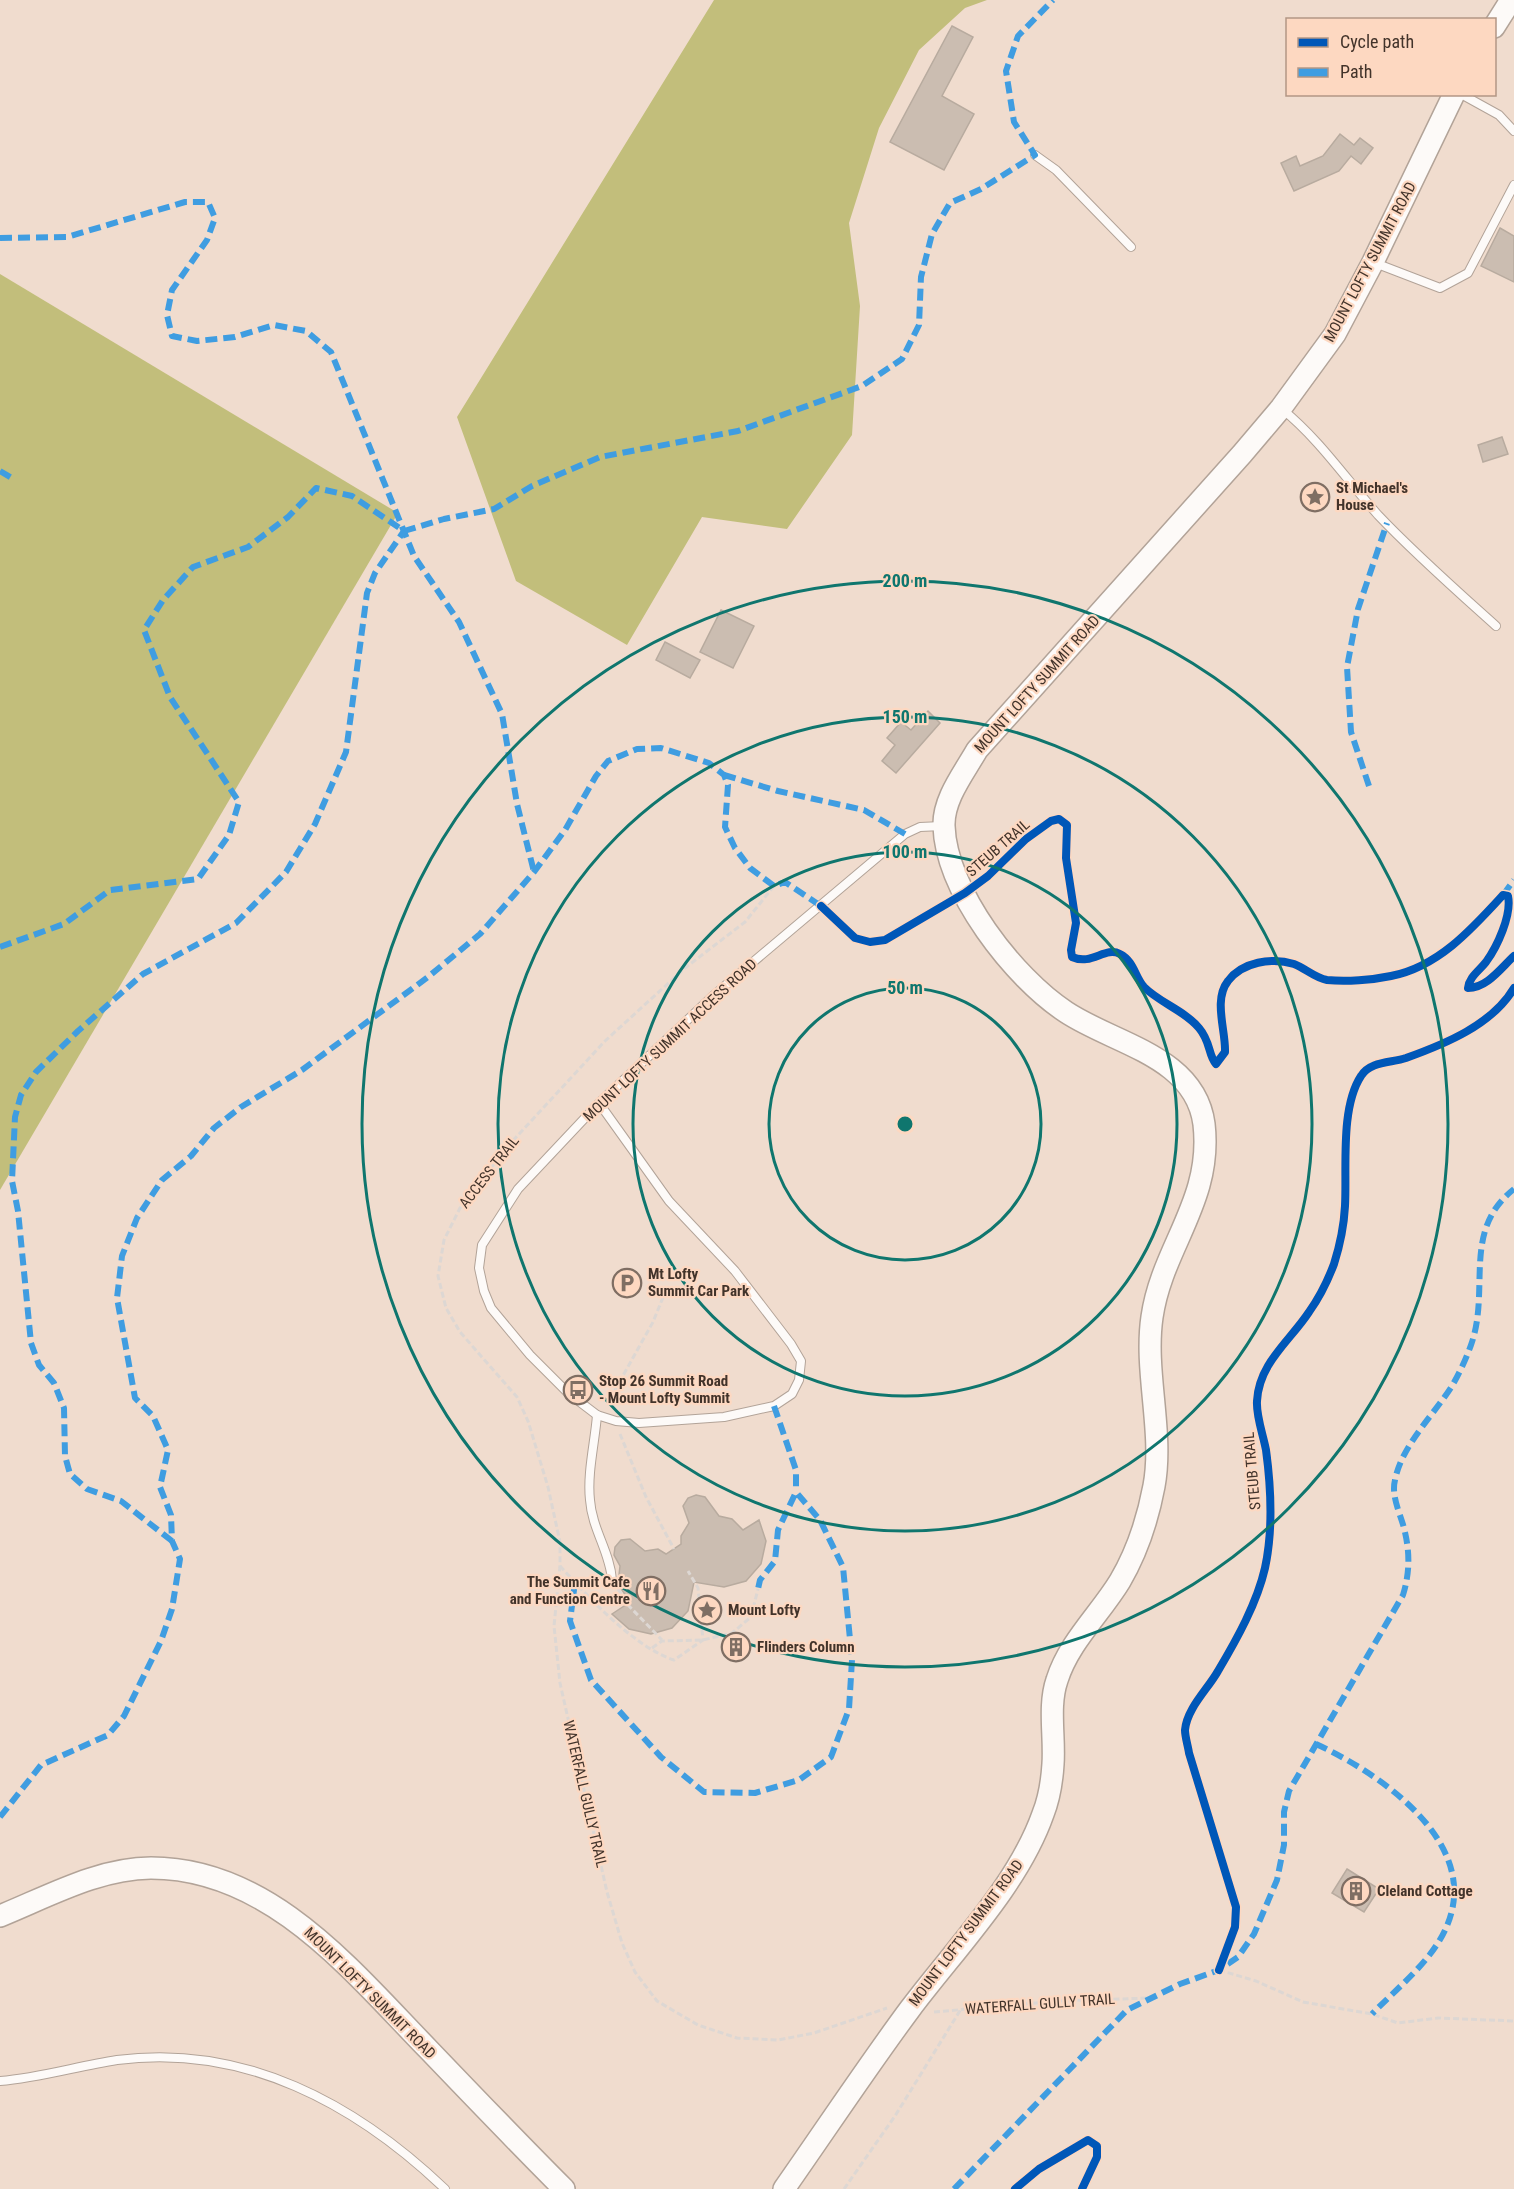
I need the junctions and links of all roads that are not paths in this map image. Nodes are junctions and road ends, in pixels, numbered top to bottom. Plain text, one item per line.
1 (1511, 0) edge
2 (1496, 24) edge
3 (1453, 96) edge
4 (1465, 96) edge
5 (1514, 131) edge
6 (1035, 155) dead end
7 (1514, 185) edge
8 (1131, 248) dead end
9 (1373, 262) junction
10 (1281, 408) junction
11 (1496, 626) dead end
12 (944, 826) junction
13 (599, 1103) junction
14 (597, 1415) junction
15 (612, 1580) road end
16 (0, 1916) edge
17 (0, 2081) edge
18 (445, 2189) edge
19 (564, 2189) edge
20 (784, 2189) edge

1 - 2 main road
3 - 9 main road, MOUNT LOFTY SUMMIT ROAD
4 - 5 lane
6 - 8 lane
7 - 9 lane
9 - 10 main road, MOUNT LOFTY SUMMIT ROAD
10 - 11 lane
10 - 12 main road, MOUNT LOFTY SUMMIT ROAD
12 - 13 lane, MOUNT LOFTY SUMMIT ACCESS ROAD
12 - 20 main road, MOUNT LOFTY SUMMIT ROAD
13 - 14 lane, MOUNT LOFTY SUMMIT ACCESS ROAD
13 - 14 lane
14 - 15 lane
16 - 19 main road, MOUNT LOFTY SUMMIT ROAD
17 - 18 lane

